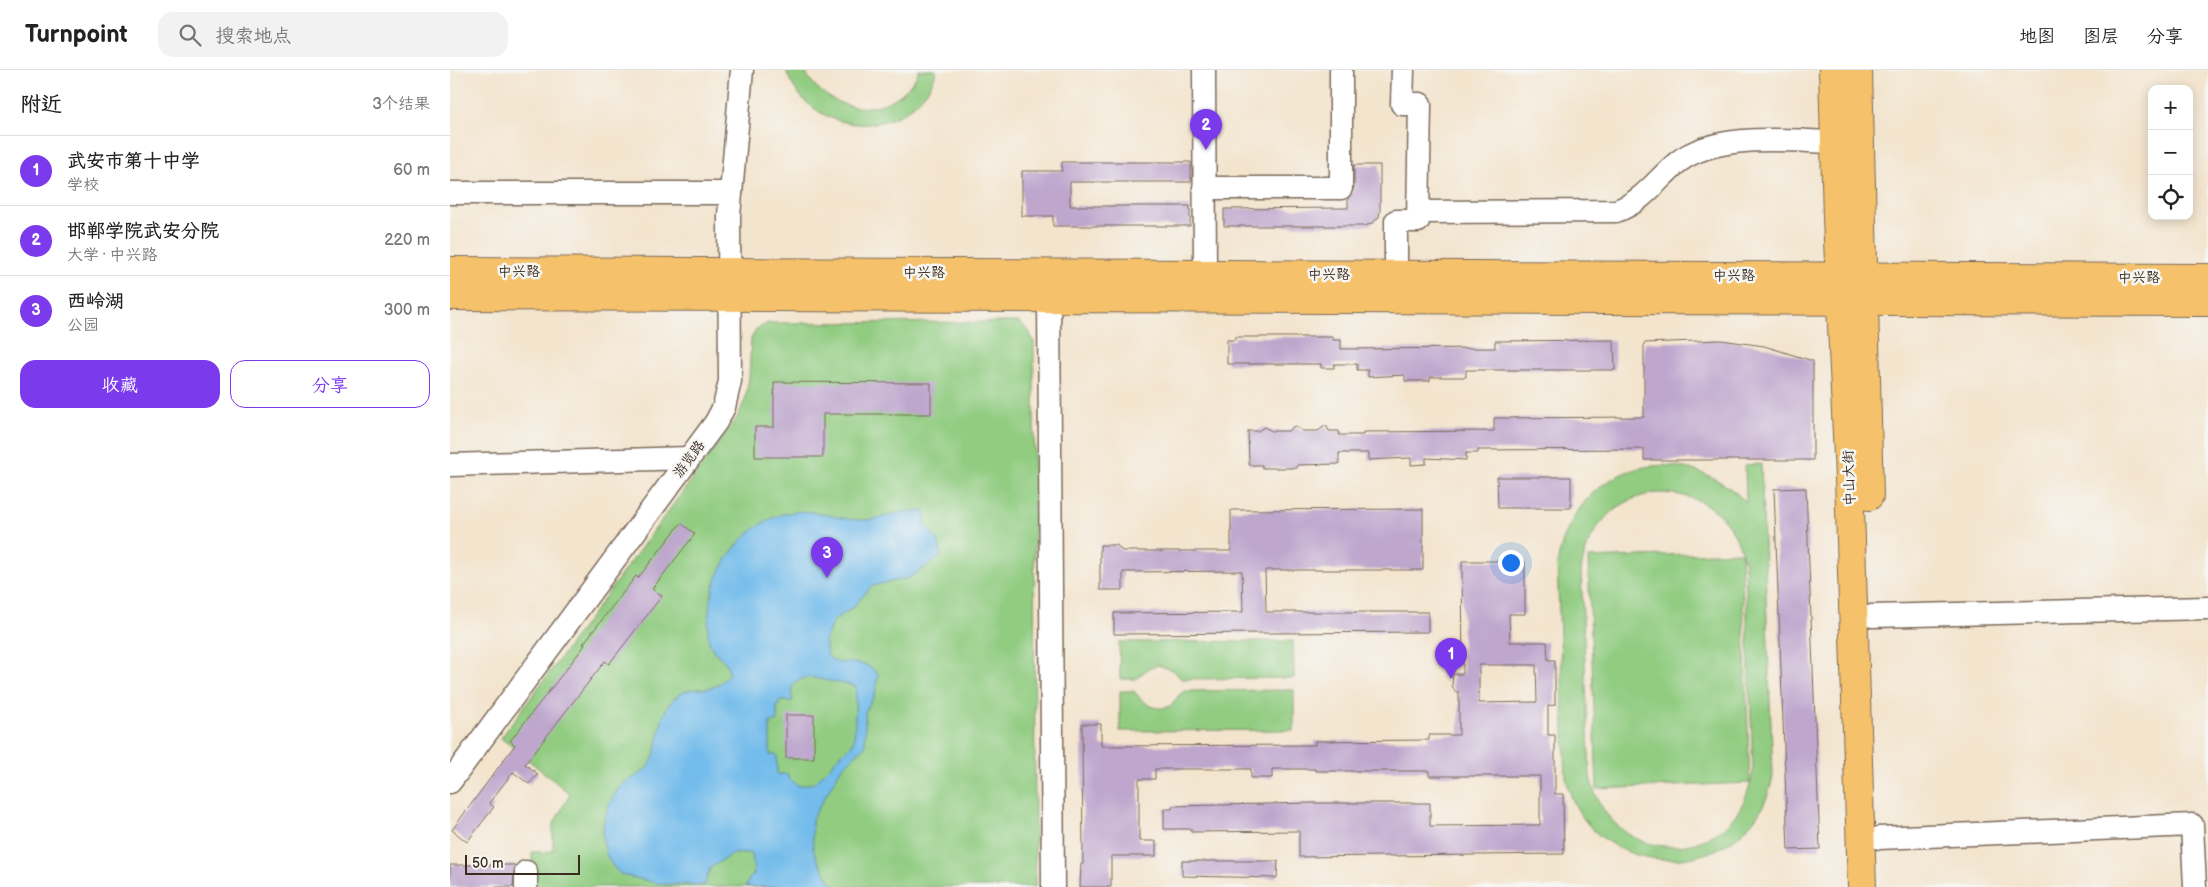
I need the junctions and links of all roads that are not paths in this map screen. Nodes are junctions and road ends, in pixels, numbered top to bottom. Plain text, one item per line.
1 (742, 70) edge
2 (1204, 70) edge
3 (1341, 70) edge
4 (1402, 70) edge
5 (1833, 70) edge
6 (1858, 70) edge
7 (1835, 142) junction
8 (1204, 188) junction
9 (450, 193) edge
10 (731, 193) junction
11 (1419, 212) junction
12 (450, 271) edge
13 (1205, 273) junction
14 (1396, 274) junction
15 (2208, 278) edge
16 (729, 284) junction
17 (1852, 288) junction
18 (450, 296) edge
19 (1049, 298) junction
20 (2208, 302) edge
21 (690, 458) junction
22 (450, 465) edge
23 (2208, 608) edge
24 (1872, 616) junction
25 (450, 782) edge
26 (1879, 838) junction
27 (1053, 887) edge
28 (1862, 887) edge
29 (1881, 887) edge
30 (2195, 887) edge

1 - 10 street, 游览路
2 - 8 street
3 - 8 street
4 - 11 street
5 - 7 main road, 中山大街
6 - 17 main road, 中山大街
7 - 11 street
7 - 17 main road, 中山大街
8 - 13 street
9 - 10 street
10 - 16 street, 游览路
11 - 14 street
12 - 16 main road, 中兴路
13 - 14 main road, 中兴路
13 - 16 main road, 中兴路
14 - 17 main road, 中兴路
15 - 17 main road, 中兴路
16 - 18 main road, 中兴路
16 - 19 main road, 中兴路
16 - 21 street, 游览路
17 - 19 main road, 中兴路
17 - 20 main road, 中兴路
17 - 24 main road, 中山大街
17 - 28 main road, 中山大街
19 - 27 street
21 - 22 street
21 - 25 street, 游览路
23 - 24 street
24 - 26 main road, 中山大街
26 - 29 main road, 中山大街
26 - 30 street

